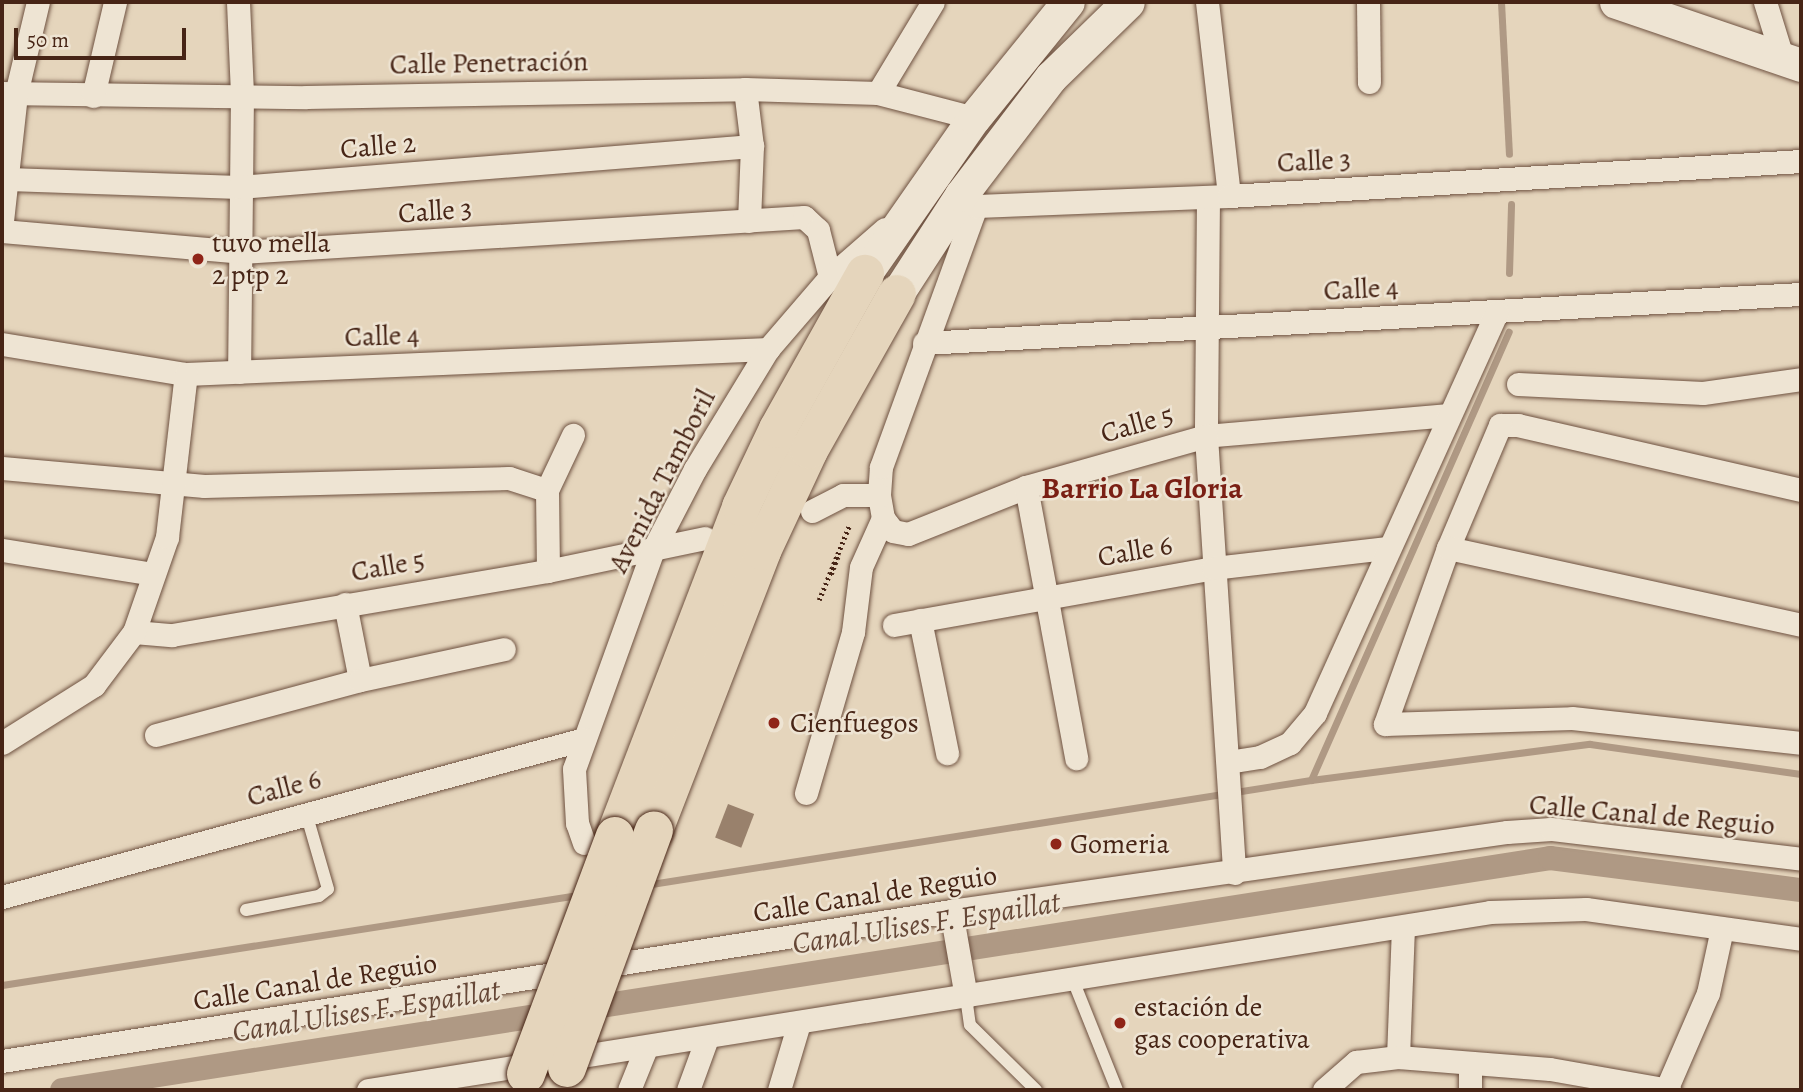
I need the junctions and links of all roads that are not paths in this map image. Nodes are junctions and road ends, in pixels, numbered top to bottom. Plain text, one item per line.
1 (38, 2) edge
2 (115, 2) edge
3 (238, 2) edge
4 (933, 2) edge
5 (1068, 2) edge
6 (1128, 2) edge
7 (1207, 2) edge
8 (1368, 2) edge
9 (1616, 2) edge
10 (1765, 2) edge
11 (1792, 61) edge
12 (1369, 82) dead end
13 (745, 89) junction
14 (9, 93) edge
15 (878, 93) junction
16 (242, 94) junction
17 (93, 96) junction
18 (974, 118) junction
19 (752, 146) junction
20 (1801, 161) edge
21 (8, 179) junction
22 (239, 187) junction
23 (1219, 197) junction
24 (968, 200) junction
25 (2, 221) edge
26 (749, 221) junction
27 (2, 232) edge
28 (241, 253) junction
29 (847, 276) junction
30 (897, 294) joint
31 (1801, 294) edge
32 (1497, 312) junction
33 (1208, 326) junction
34 (925, 343) junction
35 (2, 344) edge
36 (768, 349) junction
37 (239, 372) junction
38 (186, 374) junction
39 (1801, 379) edge
40 (1518, 384) dead end
41 (1449, 415) junction
42 (573, 435) dead end
43 (1206, 436) junction
44 (2, 468) edge
45 (174, 484) junction
46 (1026, 487) junction
47 (547, 490) junction
48 (1801, 490) edge
49 (879, 495) junction
50 (811, 511) dead end
51 (883, 518) junction
52 (705, 538) dead end
53 (1388, 548) junction
54 (1448, 548) junction
55 (2, 550) edge
56 (653, 550) junction
57 (1213, 568) junction
58 (548, 571) junction
59 (153, 574) junction
60 (1046, 596) junction
61 (345, 604) junction
62 (919, 620) junction
63 (894, 625) dead end
64 (1801, 625) edge
65 (134, 632) junction
66 (504, 649) dead end
67 (360, 680) junction
68 (156, 735) dead end
69 (583, 739) junction
70 (2, 743) edge
71 (1801, 743) edge
72 (947, 754) dead end
73 (1076, 758) dead end
74 (1228, 772) junction
75 (806, 793) dead end
76 (306, 813) junction
77 (599, 839) junction
78 (1801, 859) edge
79 (1234, 873) junction
80 (2, 897) edge
81 (246, 910) dead end
82 (953, 921) junction
83 (1403, 928) junction
84 (1722, 929) junction
85 (1801, 939) edge
86 (1073, 980) junction
87 (965, 990) junction
88 (799, 1023) junction
89 (707, 1038) junction
90 (646, 1048) junction
91 (1398, 1057) junction
92 (2, 1061) edge
93 (1470, 1063) junction
94 (543, 1081) edge
95 (446, 1083) edge
96 (368, 1090) edge
97 (629, 1090) edge
98 (688, 1090) edge
99 (779, 1090) edge
100 (1036, 1090) edge
101 (1117, 1090) edge
102 (1324, 1090) edge
103 (1470, 1090) edge
104 (1667, 1090) edge

1 - 14 street
2 - 17 street
3 - 16 street
4 - 15 street
5 - 18 main road
6 - 24 main road
7 - 23 street
8 - 12 street
9 - 11 main road
10 - 11 street
13 - 15 street, Calle Penetración
13 - 16 street, Calle Penetración
13 - 19 street
14 - 17 street, Calle Penetración
14 - 21 street
15 - 18 street, Calle Penetración
16 - 17 street, Calle Penetración
16 - 22 street
18 - 29 main road
19 - 22 street, Calle 2
19 - 26 street
20 - 23 street, Calle 3
21 - 22 street, Calle 2
21 - 25 street
22 - 28 street
23 - 24 street, Calle 3
23 - 33 street
24 - 30 main road
24 - 34 street
26 - 28 street, Calle 3
26 - 29 street, Calle 3
27 - 28 street, Calle 3
28 - 37 street
29 - 36 street, Avenida Tamboril
29 - 77 highway
30 - 94 highway, bridge
31 - 32 street, Calle 4
32 - 33 street, Calle 4
32 - 41 street
33 - 34 street, Calle 4
33 - 43 street
34 - 49 street
35 - 38 street, Calle 4
36 - 37 street, Calle 4
36 - 56 street, Avenida Tamboril
37 - 38 street, Calle 4
38 - 45 street
39 - 40 street
41 - 43 street, Calle 5
41 - 53 street
42 - 47 street
43 - 46 street, Calle 5
43 - 57 street
44 - 45 street
45 - 47 street
45 - 59 street
46 - 51 street, Calle 5
46 - 60 street
47 - 58 street
48 - 54 street
49 - 50 street
49 - 51 street
51 - 75 street
52 - 56 street, Calle 5
53 - 57 street, Calle 6
53 - 74 street
54 - 64 street
54 - 71 street
55 - 59 street
56 - 58 street, Calle 5
56 - 69 street, Avenida Tamboril
57 - 60 street, Calle 6
57 - 74 street
58 - 61 street, Calle 5
59 - 65 street
60 - 62 street, Calle 6
60 - 73 street
61 - 65 street, Calle 5
61 - 67 street
62 - 63 street, Calle 6
62 - 72 street
65 - 70 street
66 - 67 street
67 - 68 street
69 - 76 street, Calle 6
69 - 77 street, Avenida Tamboril
74 - 79 street
76 - 80 street, Calle 6
76 - 81 lane
77 - 94 highway, bridge
78 - 79 street, Calle Canal de Reguio
79 - 82 street, Calle Canal de Reguio
82 - 87 street
82 - 92 street, Calle Canal de Reguio
83 - 84 street
83 - 86 street
83 - 91 street
84 - 85 street
84 - 104 street
86 - 87 street
86 - 101 lane
87 - 88 street
87 - 100 lane
88 - 89 street
88 - 99 street
89 - 90 street
89 - 98 street
90 - 95 street
90 - 97 street
91 - 93 street
91 - 102 street
93 - 103 street
93 - 104 street
95 - 96 street

